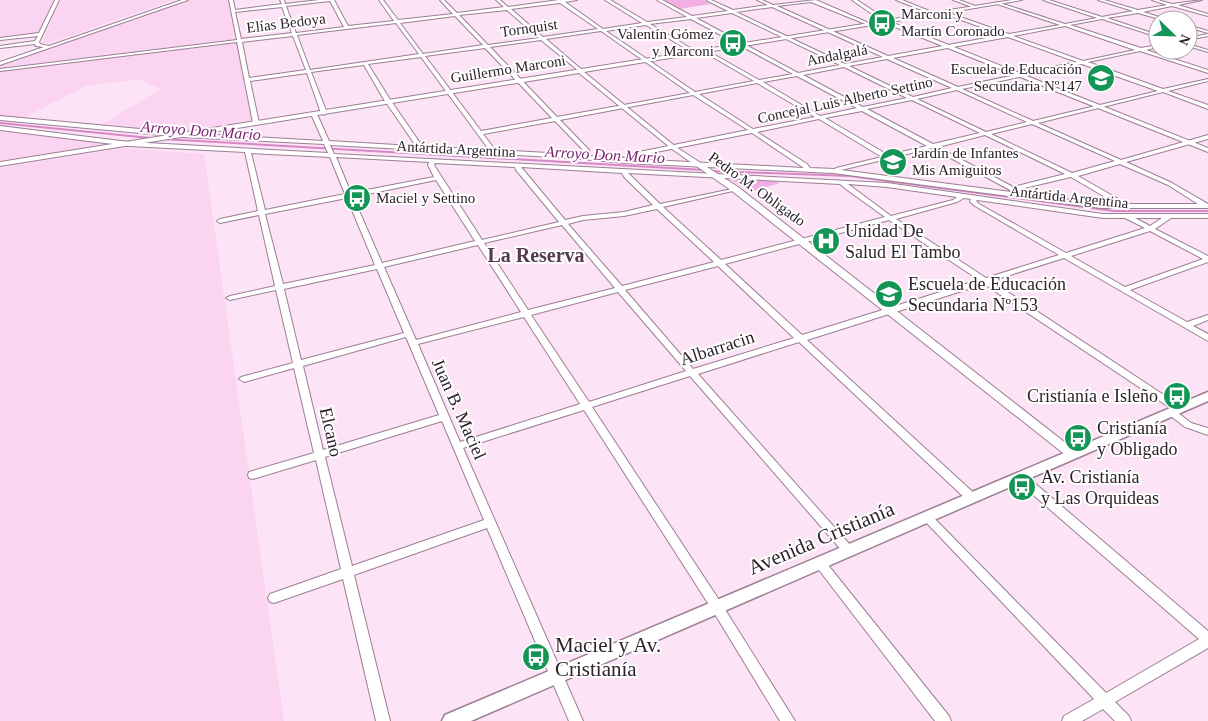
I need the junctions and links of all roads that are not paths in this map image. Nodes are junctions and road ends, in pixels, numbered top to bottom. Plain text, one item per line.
1 (57, 0) edge
2 (175, 0) edge
3 (186, 0) edge
4 (232, 0) edge
5 (330, 0) edge
6 (381, 0) edge
7 (442, 0) edge
8 (498, 0) edge
9 (576, 0) edge
10 (608, 0) edge
11 (659, 0) edge
12 (708, 0) edge
13 (759, 0) edge
14 (812, 0) edge
15 (854, 0) edge
16 (898, 0) edge
17 (956, 0) edge
18 (1020, 0) edge
19 (1045, 0) edge
20 (1100, 0) edge
21 (1154, 0) edge
22 (1200, 0) edge
23 (559, 1) edge
24 (282, 2) edge
25 (998, 3) junction
26 (1172, 5) junction
27 (773, 6) junction
28 (976, 7) junction
29 (508, 9) junction
30 (234, 11) junction
31 (1137, 11) junction
32 (733, 12) junction
33 (943, 12) junction
34 (935, 14) junction
35 (1148, 14) edge
36 (456, 15) junction
37 (1208, 15) edge
38 (692, 18) junction
39 (1101, 18) junction
40 (397, 22) junction
41 (887, 22) junction
42 (648, 24) junction
43 (869, 24) junction
44 (1064, 25) junction
45 (347, 28) junction
46 (603, 31) junction
47 (828, 31) junction
48 (1148, 33) edge
49 (42, 34) junction
50 (294, 34) junction
51 (1009, 35) junction
52 (786, 38) junction
53 (0, 39) edge
54 (543, 39) junction
55 (240, 41) junction
56 (39, 44) junction
57 (742, 45) junction
58 (0, 47) edge
59 (48, 47) junction
60 (486, 47) junction
61 (948, 47) junction
62 (1148, 48) edge
63 (1139, 50) junction
64 (706, 51) junction
65 (695, 53) junction
66 (421, 55) junction
67 (888, 58) junction
68 (0, 59) edge
69 (647, 61) junction
70 (1083, 62) junction
71 (365, 63) junction
72 (0, 64) edge
73 (844, 66) junction
74 (0, 70) edge
75 (308, 71) junction
76 (580, 71) junction
77 (1208, 72) edge
78 (798, 75) junction
79 (1021, 76) junction
80 (248, 80) junction
81 (1208, 80) edge
82 (518, 81) junction
83 (758, 83) junction
84 (957, 89) junction
85 (1163, 91) junction
86 (448, 92) junction
87 (695, 94) junction
88 (911, 99) junction
89 (389, 102) junction
90 (623, 107) junction
91 (1098, 107) junction
92 (1208, 107) edge
93 (862, 109) junction
94 (324, 113) junction
95 (314, 114) junction
96 (0, 118) edge
97 (819, 118) junction
98 (556, 120) junction
99 (256, 123) junction
100 (1033, 123) junction
101 (0, 128) edge
102 (753, 132) junction
103 (480, 133) junction
104 (985, 134) junction
105 (183, 135) junction
106 (1208, 137) edge
107 (1189, 142) junction
108 (129, 144) junction
109 (326, 144) junction
110 (933, 147) junction
111 (415, 148) junction
112 (674, 148) junction
113 (1208, 150) edge
114 (248, 151) junction
115 (490, 152) junction
116 (331, 155) junction
117 (887, 157) junction
118 (587, 158) junction
119 (432, 161) junction
120 (626, 161) junction
121 (1120, 161) junction
122 (0, 164) edge
123 (698, 165) junction
124 (518, 166) junction
125 (808, 170) junction
126 (830, 171) junction
127 (625, 172) junction
128 (715, 175) junction
129 (1071, 175) junction
130 (438, 178) junction
131 (844, 185) junction
132 (735, 189) junction
133 (1014, 192) junction
134 (349, 195) junction
135 (961, 197) junction
136 (974, 199) junction
137 (658, 206) junction
138 (1207, 206) edge
139 (1127, 207) junction
140 (261, 213) junction
141 (1171, 216) junction
142 (1208, 216) edge
143 (1128, 217) junction
144 (890, 218) junction
145 (220, 221) dead end
146 (563, 222) junction
147 (1150, 229) junction
148 (802, 240) junction
149 (480, 242) junction
150 (1064, 256) junction
151 (1208, 260) edge
152 (719, 262) junction
153 (380, 266) junction
154 (985, 281) junction
155 (279, 288) junction
156 (620, 288) junction
157 (1126, 289) junction
158 (230, 298) dead end
159 (890, 310) junction
160 (527, 314) junction
161 (1208, 317) edge
162 (1187, 325) junction
163 (411, 338) junction
164 (1208, 338) edge
165 (800, 339) junction
166 (298, 364) junction
167 (692, 373) junction
168 (244, 380) dead end
169 (1208, 396) edge
170 (586, 406) junction
171 (1175, 411) junction
172 (445, 417) junction
173 (1208, 432) edge
174 (458, 446) junction
175 (320, 454) junction
176 (1072, 454) junction
177 (253, 475) dead end
178 (1020, 477) junction
179 (972, 498) junction
180 (926, 517) junction
181 (490, 522) junction
182 (848, 550) junction
183 (820, 563) junction
184 (346, 572) junction
185 (274, 598) dead end
186 (717, 607) junction
187 (1208, 640) edge
188 (557, 676) junction
189 (1104, 701) junction
190 (383, 721) edge
191 (451, 721) edge
192 (576, 721) edge
193 (788, 721) edge
194 (944, 721) edge
195 (1069, 721) edge
196 (1124, 721) edge

1 - 49 street
2 - 56 street
3 - 59 street
4 - 30 street
5 - 24 street
5 - 45 street
6 - 40 street
7 - 36 street
8 - 29 street, Pedro M. Obligado
9 - 23 street, Elías Bedoya
10 - 42 street
11 - 38 street
12 - 32 street
13 - 27 street
14 - 27 street, Tornquist
14 - 43 street
15 - 41 street
16 - 34 street
17 - 28 street
18 - 25 street, Guillermo Marconi
19 - 39 street
20 - 31 street
21 - 26 street
22 - 26 street, Andalgalá
23 - 29 street, Elías Bedoya
23 - 46 street
24 - 30 street
24 - 50 street
25 - 28 street, Guillermo Marconi
25 - 44 street
26 - 31 street, Andalgalá
26 - 37 street
27 - 32 street, Tornquist
27 - 47 street
28 - 33 street, Guillermo Marconi
29 - 36 street, Elías Bedoya
29 - 54 street, Pedro M. Obligado
30 - 55 street
31 - 35 street
31 - 39 street, Andalgalá
32 - 38 street, Tornquist
32 - 52 street
33 - 34 street, Guillermo Marconi
33 - 51 street
34 - 41 street, Guillermo Marconi
36 - 40 street, Elías Bedoya
36 - 60 street
38 - 42 street, Tornquist
38 - 57 street
39 - 44 street, Andalgalá
39 - 48 street
40 - 45 street, Elías Bedoya
40 - 66 street
41 - 43 street, Guillermo Marconi
41 - 61 street
42 - 46 street, Tornquist
42 - 65 street
43 - 47 street, Guillermo Marconi
44 - 51 street, Andalgalá
44 - 63 street
45 - 50 street, Elías Bedoya
46 - 54 street, Tornquist
46 - 69 street
47 - 52 street, Guillermo Marconi
47 - 67 street
49 - 53 street
49 - 56 street
50 - 55 street, Elías Bedoya
50 - 75 street
51 - 61 street, Andalgalá
51 - 70 street
52 - 57 street, Guillermo Marconi
52 - 73 street
54 - 60 street, Tornquist
54 - 76 street, Pedro M. Obligado
55 - 74 street, Elías Bedoya
55 - 80 street
56 - 58 street
56 - 59 street
56 - 68 street
57 - 64 street, Guillermo Marconi
57 - 78 street
59 - 72 street
60 - 66 street, Tornquist
60 - 82 street
61 - 67 street, Andalgalá
61 - 79 street
62 - 63 street, Concejal Luis Alberto Settino
63 - 70 street, Concejal Luis Alberto Settino
63 - 77 street
64 - 65 street, Guillermo Marconi
64 - 83 street
65 - 69 street, Guillermo Marconi
66 - 71 street, Tornquist
66 - 86 street
67 - 73 street, Andalgalá
67 - 84 street
69 - 76 street, Guillermo Marconi
69 - 87 street
70 - 79 street, Concejal Luis Alberto Settino
70 - 85 street
71 - 75 street, Tornquist
71 - 89 street
73 - 78 street, Andalgalá
73 - 88 street
75 - 80 street, Tornquist
75 - 94 street
76 - 82 street, Guillermo Marconi
76 - 90 street, Pedro M. Obligado
78 - 83 street, Andalgalá
78 - 93 street
79 - 84 street, Concejal Luis Alberto Settino
79 - 91 street
80 - 99 street
81 - 85 street
82 - 86 street, Guillermo Marconi
82 - 98 street
83 - 87 street, Andalgalá
83 - 97 street
84 - 88 street, Concejal Luis Alberto Settino
84 - 100 street
85 - 91 street
85 - 92 street
86 - 89 street, Guillermo Marconi
86 - 103 street
87 - 90 street, Andalgalá
87 - 102 street
88 - 93 street, Concejal Luis Alberto Settino
88 - 104 street
89 - 94 street, Guillermo Marconi
89 - 111 street
90 - 98 street, Andalgalá
90 - 112 street, Pedro M. Obligado
91 - 100 street
91 - 107 street
93 - 97 street, Concejal Luis Alberto Settino
93 - 110 street
94 - 95 street, Guillermo Marconi
95 - 99 street, Guillermo Marconi
95 - 109 street
96 - 105 street, Antártida Argentina
97 - 102 street, Concejal Luis Alberto Settino
97 - 117 street
98 - 103 street, Andalgalá
98 - 118 street
99 - 105 street, Guillermo Marconi
100 - 104 street
100 - 121 street
101 - 108 street, Antártida Argentina
102 - 112 street, Concejal Luis Alberto Settino
102 - 125 street
103 - 115 street
104 - 110 street
104 - 129 street
105 - 108 street, Guillermo Marconi
105 - 109 street, Antártida Argentina
106 - 107 street
107 - 113 street
107 - 121 street
108 - 114 street, Antártida Argentina
108 - 122 street, Guillermo Marconi
109 - 111 street, Antártida Argentina
109 - 116 street, Juan B. Maciel
110 - 117 street
110 - 133 street
111 - 115 street, Antártida Argentina
112 - 120 street, Concejal Luis Alberto Settino
112 - 123 street, Pedro M. Obligado
114 - 116 street, Antártida Argentina
114 - 140 street, Elcano
115 - 118 street, Antártida Argentina
116 - 119 street, Antártida Argentina
116 - 134 street, Juan B. Maciel
117 - 126 street
118 - 120 street, Antártida Argentina
119 - 124 street, Antártida Argentina
119 - 130 street
120 - 123 street, Antártida Argentina
121 - 129 street
121 - 138 street
123 - 125 street, Antártida Argentina
123 - 128 street, Pedro M. Obligado
124 - 127 street, Antártida Argentina
124 - 146 street
125 - 126 street, Antártida Argentina
126 - 133 street, Antártida Argentina
127 - 128 street, Antártida Argentina
127 - 137 street
128 - 131 street, Antártida Argentina
128 - 132 street, Pedro M. Obligado
129 - 133 street
129 - 139 street
130 - 134 street
130 - 149 street
131 - 135 street, Antártida Argentina
131 - 144 street
132 - 137 street
132 - 148 street, Pedro M. Obligado
133 - 139 street, Antártida Argentina
134 - 140 street
134 - 153 street, Juan B. Maciel
135 - 136 street, Antártida Argentina
135 - 144 street
136 - 143 street, Antártida Argentina
136 - 150 street
137 - 146 street
137 - 152 street
138 - 139 street, Antártida Argentina
140 - 145 street
140 - 155 street, Elcano
141 - 142 street, Antártida Argentina
141 - 143 street, Antártida Argentina
141 - 147 street, Albarracin
143 - 147 street
144 - 148 street
144 - 154 street
146 - 149 street
146 - 156 street
147 - 150 street, Albarracin
147 - 151 street
148 - 152 street
148 - 159 street, Pedro M. Obligado
149 - 153 street
149 - 160 street
150 - 154 street, Albarracin
150 - 157 street
151 - 157 street
152 - 156 street
152 - 165 street
153 - 155 street
153 - 163 street, Juan B. Maciel
154 - 159 street, Albarracin
154 - 171 street
155 - 158 street
155 - 166 street, Elcano
156 - 160 street
156 - 167 street
157 - 162 street
159 - 165 street, Albarracin
159 - 176 street, Pedro M. Obligado
160 - 163 street
160 - 170 street
161 - 162 street
162 - 164 street
163 - 166 street
163 - 172 street, Juan B. Maciel
165 - 167 street, Albarracin
165 - 179 street
166 - 168 street
166 - 175 street, Elcano
167 - 170 street, Albarracin
167 - 182 street
169 - 171 main road, Avenida Cristianía
170 - 174 street, Albarracin
170 - 186 street
171 - 173 street
171 - 176 main road, Avenida Cristianía
172 - 174 street, Juan B. Maciel
172 - 175 street
174 - 181 street, Juan B. Maciel
175 - 177 street
175 - 184 street, Elcano
176 - 178 main road, Avenida Cristianía
178 - 179 main road, Avenida Cristianía
178 - 187 street
179 - 180 main road, Avenida Cristianía
180 - 182 main road, Avenida Cristianía
180 - 189 street
181 - 184 street
181 - 188 street, Juan B. Maciel
182 - 183 main road, Avenida Cristianía
183 - 186 main road, Avenida Cristianía
183 - 194 street
184 - 185 street
184 - 190 street, Elcano
186 - 188 main road, Avenida Cristianía
186 - 193 street
187 - 189 street
188 - 191 main road, Avenida Cristianía
188 - 192 street, Juan B. Maciel
189 - 195 street
189 - 196 street

